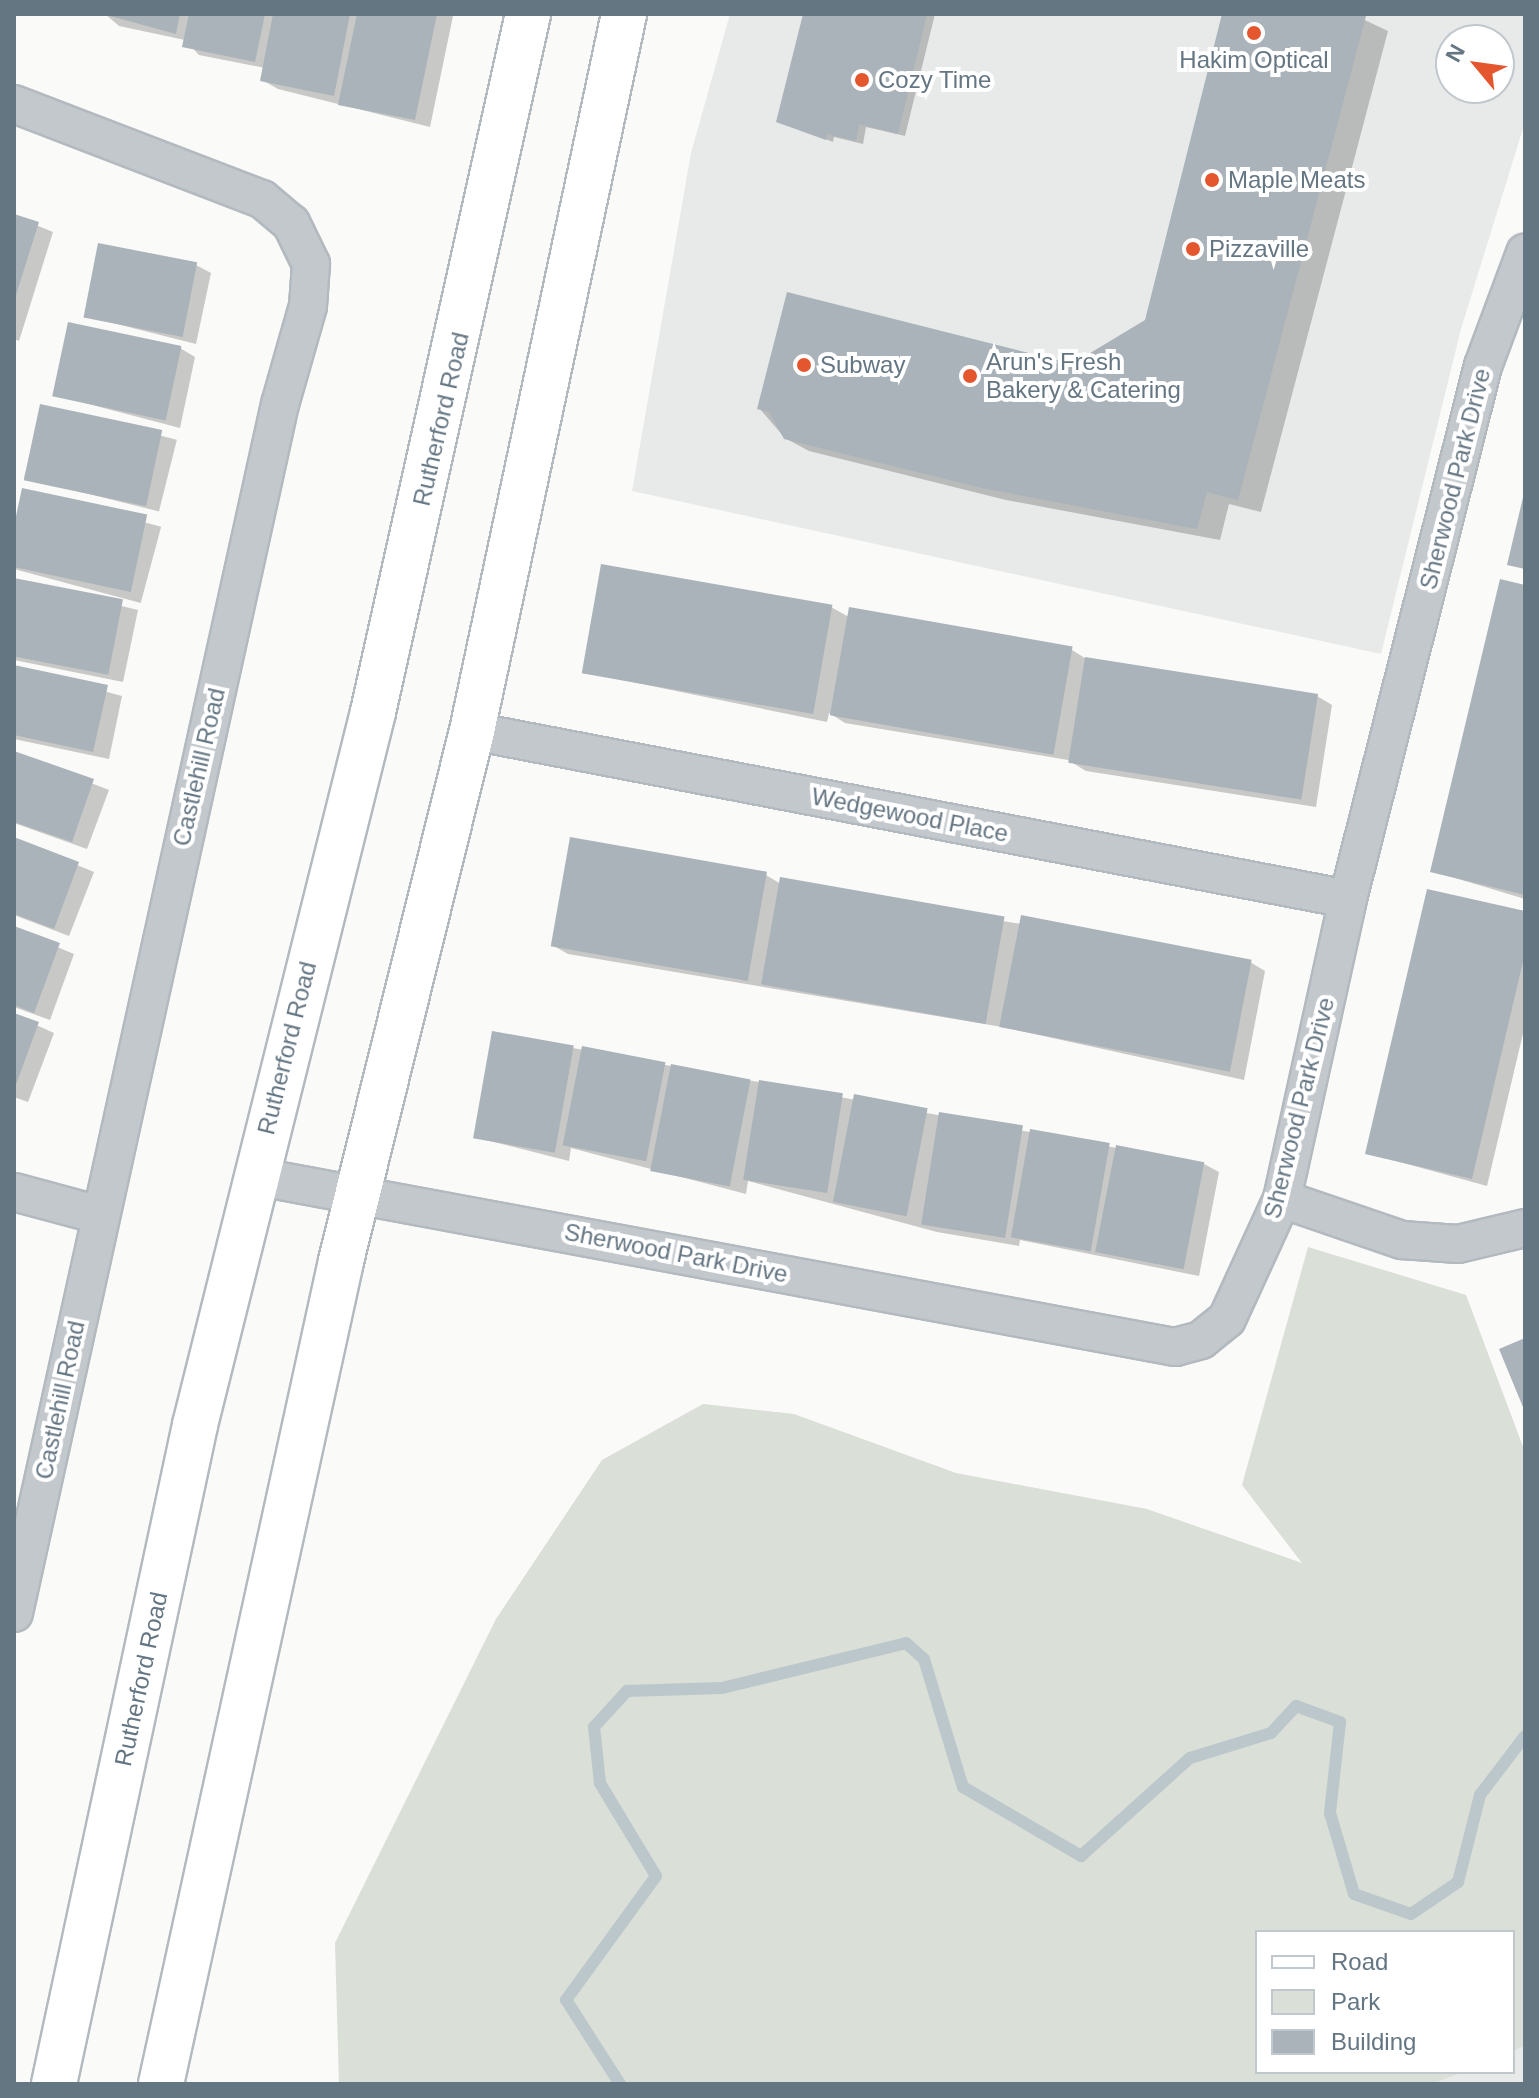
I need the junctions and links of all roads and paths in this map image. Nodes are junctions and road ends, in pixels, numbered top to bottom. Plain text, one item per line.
1 (528, 14) edge
2 (624, 14) edge
3 (14, 104) edge
4 (1525, 253) edge
5 (472, 731) junction
6 (1348, 899) junction
7 (254, 1176) junction
8 (14, 1192) edge
9 (357, 1199) junction
10 (1282, 1199) junction
11 (100, 1215) junction
12 (1525, 1228) edge
13 (14, 1613) edge
14 (54, 2084) edge
15 (161, 2084) edge

1 - 7 main road, Rutherford Road
2 - 5 main road
3 - 11 street, Castlehill Road
4 - 6 street, Sherwood Park Drive
5 - 6 street, Wedgewood Place
5 - 9 main road
6 - 10 street, Sherwood Park Drive
7 - 9 street, Sherwood Park Drive
7 - 14 main road, Rutherford Road
8 - 11 street
9 - 10 street, Sherwood Park Drive
9 - 15 main road
10 - 12 street
11 - 13 street, Castlehill Road

